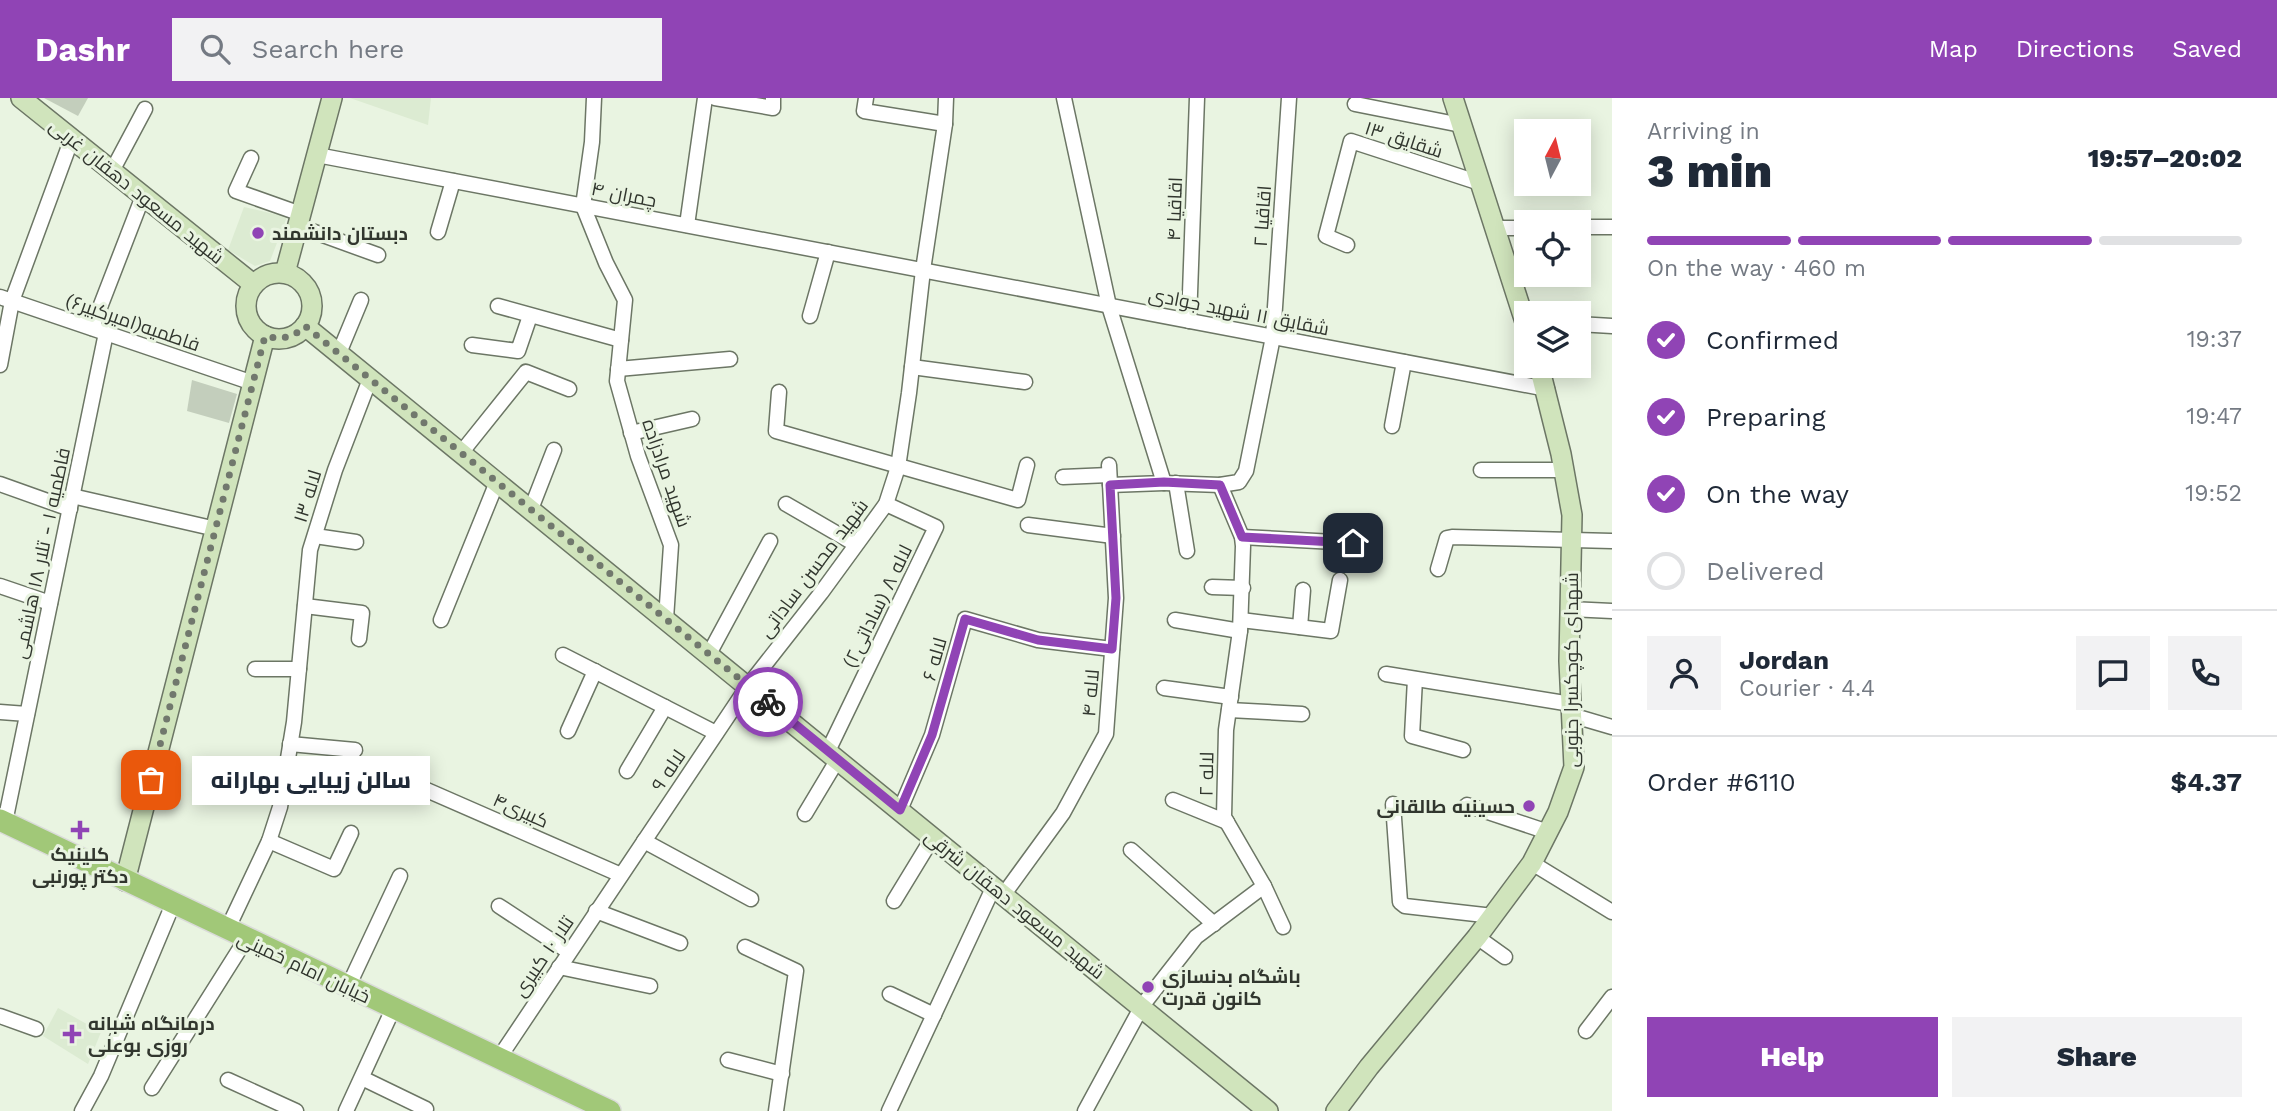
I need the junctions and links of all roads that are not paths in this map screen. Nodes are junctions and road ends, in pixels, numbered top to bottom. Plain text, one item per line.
1 (22, 98) edge
2 (332, 98) edge
3 (594, 98) edge
4 (705, 98) edge
5 (715, 98) edge
6 (773, 98) edge
7 (866, 98) edge
8 (946, 98) edge
9 (1064, 98) edge
10 (1197, 98) edge
11 (1289, 98) edge
12 (1453, 98) edge
13 (1355, 104) dead end
14 (145, 108) dead end
15 (945, 124) junction
16 (1461, 125) junction
17 (72, 138) junction
18 (317, 155) junction
19 (251, 158) dead end
20 (112, 171) junction
21 (453, 181) junction
22 (1480, 183) junction
23 (143, 196) junction
24 (583, 205) junction
25 (299, 220) junction
26 (687, 225) junction
27 (1591, 227) edge
28 (1612, 227) edge
29 (1495, 228) junction
30 (1514, 228) edge
31 (438, 232) dead end
32 (1347, 245) dead end
33 (828, 252) junction
34 (377, 255) dead end
35 (923, 271) junction
36 (285, 273) junction
37 (253, 284) junction
38 (6, 299) edge
39 (361, 300) dead end
40 (1518, 301) edge
41 (498, 306) dead end
42 (1109, 306) junction
43 (530, 316) junction
44 (810, 316) dead end
45 (1189, 321) junction
46 (1591, 325) edge
47 (305, 326) junction
48 (1612, 327) edge
49 (99, 330) junction
50 (265, 336) junction
51 (1273, 337) junction
52 (621, 340) junction
53 (471, 345) dead end
54 (339, 353) junction
55 (730, 359) dead end
56 (1404, 362) junction
57 (0, 365) edge
58 (912, 367) junction
59 (618, 369) junction
60 (1543, 378) edge
61 (370, 379) junction
62 (1026, 382) dead end
63 (253, 383) junction
64 (569, 389) dead end
65 (1547, 389) junction
66 (779, 392) dead end
67 (692, 419) dead end
68 (1392, 426) dead end
69 (631, 433) junction
70 (554, 450) dead end
71 (461, 453) junction
72 (1027, 465) dead end
73 (898, 467) junction
74 (1481, 470) dead end
75 (1564, 471) junction
76 (1109, 475) junction
77 (1063, 477) dead end
78 (497, 482) junction
79 (1170, 483) junction
80 (0, 484) edge
81 (1220, 485) junction
82 (71, 502) junction
83 (886, 503) junction
84 (786, 504) dead end
85 (531, 509) junction
86 (1028, 526) dead end
87 (216, 528) junction
88 (315, 536) junction
89 (1113, 536) junction
90 (1242, 537) junction
91 (1571, 540) junction
92 (770, 541) dead end
93 (1612, 541) edge
94 (356, 542) dead end
95 (1353, 543) dead end
96 (855, 544) junction
97 (1187, 551) dead end
98 (1438, 569) dead end
99 (1340, 580) dead end
100 (0, 586) edge
101 (1212, 587) dead end
102 (1243, 588) junction
103 (1303, 590) dead end
104 (50, 603) junction
105 (305, 606) junction
106 (1570, 609) junction
107 (1612, 611) edge
108 (666, 619) junction
109 (1175, 620) dead end
110 (441, 621) dead end
111 (1240, 625) junction
112 (1300, 627) junction
113 (359, 639) dead end
114 (1112, 649) junction
115 (563, 654) dead end
116 (709, 654) junction
117 (255, 669) dead end
118 (299, 669) junction
119 (595, 671) junction
120 (1386, 674) dead end
121 (1415, 679) junction
122 (748, 686) junction
123 (1164, 688) dead end
124 (1230, 703) junction
125 (666, 707) junction
126 (1571, 709) junction
127 (0, 712) edge
128 (27, 714) junction
129 (1302, 715) dead end
130 (1612, 727) edge
131 (568, 731) dead end
132 (716, 733) junction
133 (290, 744) junction
134 (355, 750) dead end
135 (1463, 750) dead end
136 (833, 755) junction
137 (627, 771) dead end
138 (406, 781) dead end
139 (1174, 800) dead end
140 (1393, 804) dead end
141 (1467, 805) dead end
142 (900, 810) junction
143 (805, 814) dead end
144 (3, 821) edge
145 (1227, 822) junction
146 (1548, 832) junction
147 (351, 834) dead end
148 (933, 837) junction
149 (269, 841) junction
150 (643, 841) junction
151 (1131, 850) dead end
152 (1532, 863) junction
153 (621, 875) junction
154 (400, 876) dead end
155 (125, 881) junction
156 (1264, 886) junction
157 (999, 890) junction
158 (751, 899) dead end
159 (894, 901) dead end
160 (173, 904) junction
161 (499, 906) dead end
162 (1610, 907) edge
163 (596, 911) junction
164 (1493, 916) junction
165 (1214, 924) junction
166 (1283, 927) dead end
167 (227, 930) junction
168 (1477, 937) junction
169 (246, 939) junction
170 (680, 943) dead end
171 (745, 947) dead end
172 (569, 952) junction
173 (1505, 957) dead end
174 (559, 967) junction
175 (650, 986) dead end
176 (348, 987) junction
177 (890, 995) dead end
178 (1612, 997) edge
179 (1142, 1006) junction
180 (393, 1009) junction
181 (934, 1015) junction
182 (0, 1016) edge
183 (36, 1028) dead end
184 (1586, 1031) dead end
185 (499, 1058) junction
186 (728, 1060) dead end
187 (782, 1074) junction
188 (362, 1077) junction
189 (228, 1080) dead end
190 (152, 1088) dead end
191 (426, 1109) dead end
192 (82, 1111) edge
193 (296, 1111) edge
194 (346, 1111) edge
195 (610, 1111) edge
196 (776, 1111) edge
197 (889, 1111) edge
198 (1085, 1111) edge
199 (1268, 1111) edge
200 (1336, 1111) edge

1 - 17 main road, شهید مسعود دهقان غربی
2 - 18 main road
3 - 24 street
4 - 26 street
5 - 6 street
7 - 15 street
8 - 15 street, شهید محسن ساداتی
9 - 42 street
10 - 45 street, اقاقیا ۴
11 - 51 street, اقاقیا ۲
12 - 16 main road
13 - 16 street
14 - 20 street
15 - 35 street, شهید محسن ساداتی
16 - 22 main road
17 - 20 main road, شهید مسعود دهقان غربی
17 - 38 street
18 - 21 street, چمران ۴
18 - 25 main road
19 - 25 street
20 - 23 main road, شهید مسعود دهقان غربی
21 - 24 street, چمران ۴
21 - 31 street
22 - 29 main road
22 - 32 street, شقایق ۱۳
23 - 37 main road, شهید مسعود دهقان غربی
23 - 49 street, فاطمیه ۱ - تلار ۱۸ هاشمی
24 - 26 street, چمران ۴
24 - 52 street, شهید مرادزاده
25 - 34 street
25 - 36 main road
26 - 33 street, چمران ۴
27 - 28 street
29 - 30 street
29 - 40 main road
33 - 35 street, چمران ۴
33 - 44 street
35 - 42 street, شقایق ۱۱ شهید جوادی
35 - 58 street, شهید محسن ساداتی
36 - 37 main road
36 - 47 main road
37 - 50 main road
38 - 49 street, فاطمیه(امیرکبیر۶)
38 - 57 street
39 - 54 street
41 - 43 street
42 - 45 street, شقایق ۱۱ شهید جوادی
42 - 79 street
43 - 52 street
43 - 53 street
45 - 51 street, شقایق ۱۱ شهید جوادی
46 - 48 street
47 - 50 main road
47 - 54 main road, شهید مسعود دهقان شرقی
49 - 63 street, فاطمیه(امیرکبیر۶)
49 - 82 street, فاطمیه ۱ - تلار ۱۸ هاشمی
50 - 63 main road
51 - 56 street, شقایق ۱۱ شهید جوادی
51 - 81 street, اقاقیا ۲
52 - 59 street, شهید مرادزاده
54 - 61 main road, شهید مسعود دهقان شرقی
55 - 59 street
56 - 65 street, شقایق ۱۱ شهید جوادی
56 - 68 street
58 - 62 street
58 - 73 street, شهید محسن ساداتی
59 - 69 street, شهید مرادزاده
60 - 65 main road, شهدای کوچکسرا جنوبی
61 - 71 main road, شهید مسعود دهقان شرقی
61 - 88 street, لاله ۱۳
63 - 87 main road
64 - 71 street
65 - 75 main road, شهدای کوچکسرا جنوبی
66 - 73 street
67 - 69 street
69 - 108 street, شهید مرادزاده
70 - 85 street
71 - 78 main road, شهید مسعود دهقان شرقی
72 - 73 street
73 - 83 street, شهید محسن ساداتی
74 - 75 street
75 - 91 main road, شهدای کوچکسرا جنوبی
76 - 77 street
76 - 79 street
76 - 89 street, لاله ۴
78 - 85 main road, شهید مسعود دهقان شرقی
78 - 110 street
79 - 81 street
79 - 97 street
80 - 82 street
81 - 90 street, لاله ۲
82 - 87 street
82 - 104 street, فاطمیه ۱ - تلار ۱۸ هاشمی
83 - 96 street, شهید محسن ساداتی
83 - 136 street, لاله ۸ (ساداتی۲)
84 - 96 street
85 - 108 main road, شهید مسعود دهقان شرقی
86 - 89 street
87 - 155 main road
88 - 94 street
88 - 105 street, لاله ۱۳
89 - 114 street, لاله ۴
90 - 95 street
90 - 102 street, لاله ۲
91 - 93 street
91 - 98 street
91 - 106 main road, شهدای کوچکسرا جنوبی
92 - 116 street
96 - 122 street, شهید محسن ساداتی
99 - 112 street
100 - 104 street
101 - 102 street
102 - 111 street, لاله ۲
103 - 112 street
104 - 128 street, فاطمیه ۱ - تلار ۱۸ هاشمی
105 - 113 street
105 - 118 street, لاله ۱۳
106 - 107 street
106 - 126 main road, شهدای کوچکسرا جنوبی
108 - 116 main road, شهید مسعود دهقان شرقی
109 - 111 street
111 - 112 street
111 - 124 street, لاله ۲
114 - 142 street, لاله ۶
114 - 157 street, لاله ۴
115 - 119 street
116 - 122 main road, شهید مسعود دهقان شرقی
117 - 118 street
118 - 133 street, لاله ۱۳
119 - 125 street
119 - 131 street
120 - 121 street
121 - 126 street
121 - 135 street
122 - 132 street, لاله ۹
122 - 136 main road, شهید مسعود دهقان شرقی
123 - 124 street
124 - 129 street
124 - 145 street, لاله ۲
125 - 132 street
125 - 137 street
126 - 130 street
126 - 146 main road, شهدای کوچکسرا جنوبی
127 - 128 street
128 - 144 street, فاطمیه ۱ - تلار ۱۸ هاشمی
132 - 150 street, لاله ۹
133 - 134 street
133 - 149 street, لاله ۱۳
136 - 142 main road, شهید مسعود دهقان شرقی
136 - 143 street
138 - 153 street, کبیری۴
139 - 145 street
140 - 164 street
141 - 146 street
142 - 148 main road, شهید مسعود دهقان شرقی
144 - 155 main road, خیابان امام خمینی
145 - 156 street, لاله ۲
146 - 152 main road, شهدای کوچکسرا جنوبی
147 - 149 street
148 - 157 main road, شهید مسعود دهقان شرقی
148 - 159 street
149 - 167 street, لاله ۱۳
150 - 153 street, لاله ۹
150 - 158 street
151 - 165 street
152 - 162 street
152 - 164 main road, شهدای کوچکسرا جنوبی
153 - 163 street, تلار ۱۰ کبیری
154 - 176 street
155 - 160 main road, خیابان امام خمینی
156 - 165 street
156 - 166 street, لاله ۲
157 - 179 main road, شهید مسعود دهقان شرقی
157 - 181 street, لاله ۴
160 - 167 main road, خیابان امام خمینی
160 - 192 street
161 - 172 street
163 - 170 street
163 - 172 street, تلار ۱۰ کبیری
164 - 168 main road, شهدای کوچکسرا جنوبی
165 - 179 street
167 - 169 main road, خیابان امام خمینی
168 - 173 street
168 - 200 main road, شهدای کوچکسرا جنوبی
169 - 176 main road, خیابان امام خمینی
169 - 190 street
171 - 187 street
172 - 174 street, تلار ۱۰ کبیری
174 - 175 street
174 - 185 street, تلار ۱۰ کبیری
176 - 180 main road, خیابان امام خمینی
177 - 181 street
178 - 184 street
179 - 198 street
179 - 199 main road, شهید مسعود دهقان شرقی
180 - 185 main road, خیابان امام خمینی
180 - 188 street
181 - 197 street, لاله ۴
182 - 183 street
185 - 195 main road, خیابان امام خمینی
186 - 187 street
187 - 196 street
188 - 191 street
188 - 194 street
189 - 193 street

